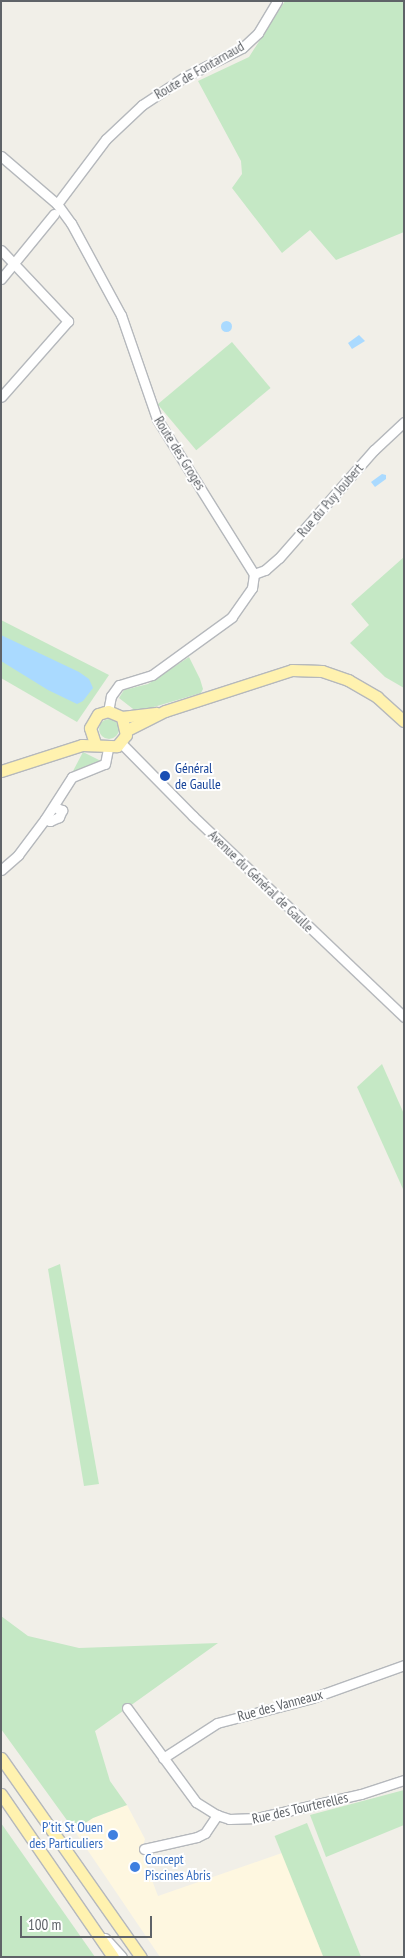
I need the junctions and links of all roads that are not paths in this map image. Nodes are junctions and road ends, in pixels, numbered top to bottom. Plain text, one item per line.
1 (278, 1) edge
2 (1, 156) edge
3 (57, 204) junction
4 (54, 214) dead end
5 (1, 250) edge
6 (15, 265) junction
7 (1, 279) edge
8 (2, 395) edge
9 (404, 422) edge
10 (254, 574) junction
11 (108, 711) junction
12 (165, 711) junction
13 (122, 717) junction
14 (404, 721) edge
15 (90, 728) junction
16 (127, 730) junction
17 (96, 743) junction
18 (121, 743) junction
19 (108, 748) junction
20 (49, 753) junction
21 (1, 771) edge
22 (1, 870) edge
23 (404, 1017) edge
24 (404, 1665) edge
25 (127, 1708) dead end
26 (1, 1758) edge
27 (163, 1758) junction
28 (404, 1780) edge
29 (1, 1794) edge
30 (217, 1815) junction
31 (144, 1849) dead end
32 (85, 1916) junction
33 (107, 1957) edge
34 (113, 1957) edge
35 (122, 1957) edge
36 (141, 1957) edge

1 - 3 street, Route de Fontarnaud
2 - 3 street, Route des Groges
3 - 10 street, Route des Groges
4 - 6 street
5 - 6 street
6 - 7 street
6 - 8 street
9 - 10 street, Rue du Puy Joubert
10 - 11 street
11 - 13 main road
11 - 15 main road
12 - 13 main road
12 - 14 main road
12 - 16 main road
13 - 16 main road
15 - 17 main road
15 - 20 main road
16 - 18 main road
17 - 19 main road
17 - 20 main road
18 - 19 main road
18 - 23 street, Avenue du Général de Gaulle
19 - 22 street
20 - 21 main road
24 - 27 street, Rue des Vanneaux
25 - 27 street, Rue des Tourterelles
26 - 36 main road
27 - 30 street, Rue des Tourterelles
28 - 30 street, Rue des Tourterelles
29 - 32 main road
30 - 31 street
32 - 33 street
32 - 34 main road
32 - 35 street

